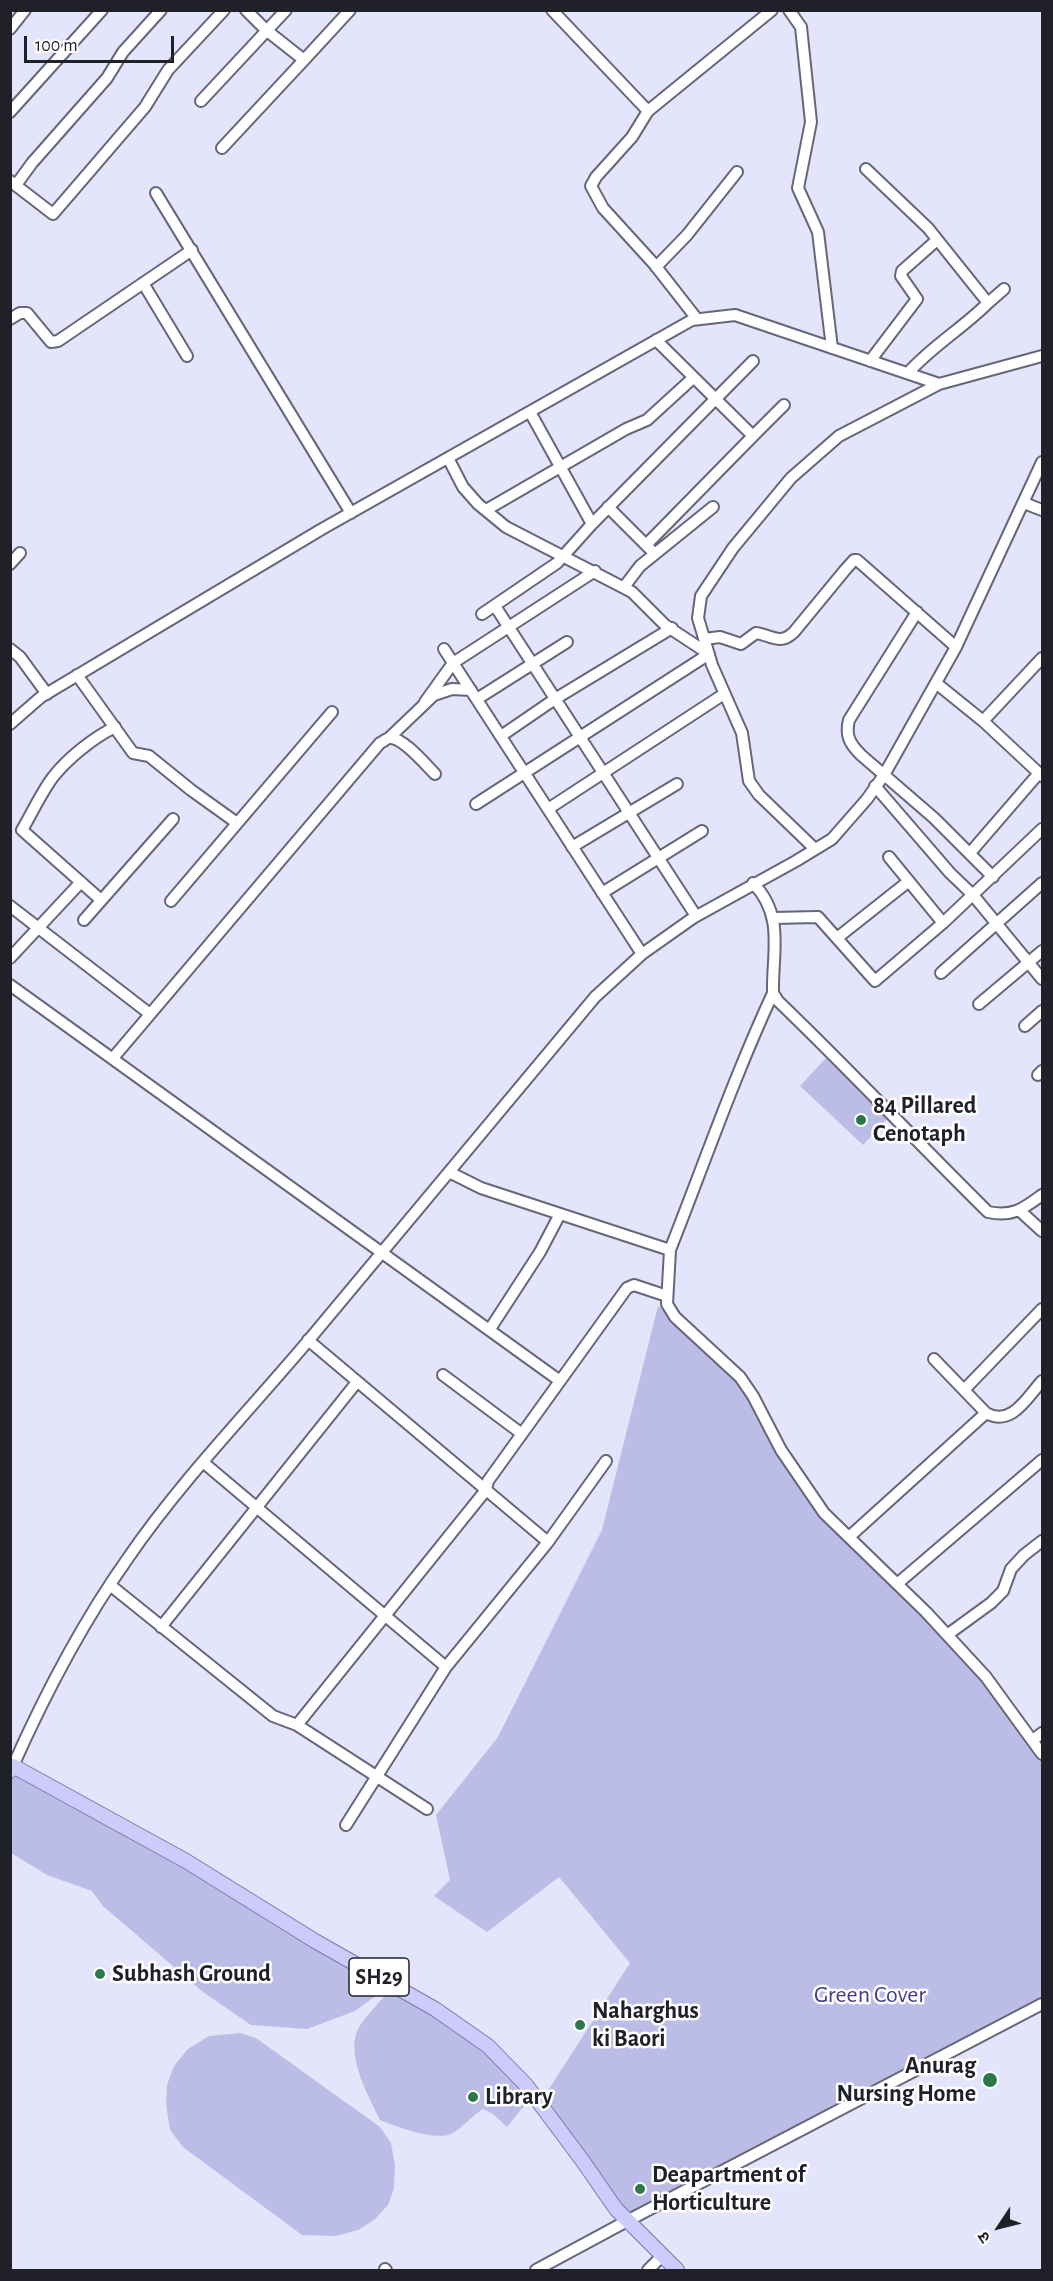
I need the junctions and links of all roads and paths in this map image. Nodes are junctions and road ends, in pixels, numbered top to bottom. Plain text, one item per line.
1 (25, 10) edge
2 (102, 10) edge
3 (161, 10) edge
4 (224, 10) edge
5 (246, 10) edge
6 (286, 10) edge
7 (350, 10) edge
8 (552, 10) edge
9 (772, 10) edge
10 (789, 10) edge
11 (10, 29) edge
12 (266, 30) junction
13 (304, 60) junction
14 (201, 102) dead end
15 (648, 111) junction
16 (10, 112) edge
17 (222, 148) dead end
18 (866, 169) dead end
19 (737, 172) dead end
20 (13, 183) edge
21 (156, 194) dead end
22 (937, 240) junction
23 (192, 250) junction
24 (656, 267) junction
25 (143, 283) junction
26 (1004, 289) dead end
27 (987, 303) junction
28 (10, 319) edge
29 (697, 319) junction
30 (656, 340) junction
31 (832, 348) junction
32 (187, 356) dead end
33 (1042, 356) edge
34 (870, 360) junction
35 (753, 361) dead end
36 (908, 374) junction
37 (693, 378) junction
38 (939, 384) junction
39 (715, 398) junction
40 (784, 405) dead end
41 (530, 412) junction
42 (753, 436) junction
43 (448, 458) junction
44 (1042, 462) edge
45 (562, 468) junction
46 (1024, 503) junction
47 (608, 507) junction
48 (713, 507) dead end
49 (486, 510) junction
50 (1042, 510) edge
51 (351, 513) junction
52 (592, 524) junction
53 (646, 545) junction
54 (20, 553) dead end
55 (655, 554) junction
56 (565, 556) junction
57 (10, 564) edge
58 (595, 571) junction
59 (624, 587) junction
60 (495, 606) junction
61 (916, 612) junction
62 (482, 614) dead end
63 (508, 627) junction
64 (672, 628) junction
65 (704, 639) junction
66 (567, 642) dead end
67 (956, 647) junction
68 (10, 649) edge
69 (444, 649) dead end
70 (709, 654) junction
71 (1042, 658) edge
72 (453, 663) junction
73 (532, 665) junction
74 (77, 675) junction
75 (936, 683) junction
76 (724, 693) junction
77 (47, 694) junction
78 (474, 695) junction
79 (555, 699) junction
80 (425, 702) junction
81 (332, 712) dead end
82 (983, 721) junction
83 (10, 724) edge
84 (115, 728) junction
85 (501, 736) junction
86 (579, 736) junction
87 (389, 738) junction
88 (524, 772) junction
89 (603, 772) junction
90 (435, 774) dead end
91 (884, 775) junction
92 (1041, 775) edge
93 (677, 784) dead end
94 (875, 786) junction
95 (476, 804) dead end
96 (548, 808) junction
97 (630, 813) junction
98 (173, 819) dead end
99 (237, 823) junction
100 (1042, 829) edge
101 (702, 831) dead end
102 (572, 847) junction
103 (815, 849) junction
104 (970, 853) junction
105 (889, 857) dead end
106 (660, 859) junction
107 (993, 876) junction
108 (909, 881) junction
109 (81, 882) junction
110 (753, 883) junction
111 (1042, 883) edge
112 (602, 893) junction
113 (973, 895) junction
114 (101, 900) junction
115 (171, 900) dead end
116 (10, 906) edge
117 (696, 916) junction
118 (773, 918) junction
119 (84, 920) dead end
120 (943, 923) junction
121 (996, 924) junction
122 (39, 928) junction
123 (837, 938) junction
124 (1042, 951) edge
125 (642, 954) junction
126 (10, 958) edge
127 (1028, 963) junction
128 (941, 973) dead end
129 (1042, 979) edge
130 (10, 985) edge
131 (773, 993) junction
132 (979, 1004) dead end
133 (1042, 1011) edge
134 (150, 1014) junction
135 (1025, 1026) dead end
136 (113, 1058) junction
137 (449, 1172) junction
138 (1042, 1195) edge
139 (1019, 1210) junction
140 (560, 1214) junction
141 (1042, 1231) edge
142 (670, 1250) junction
143 (383, 1251) junction
144 (667, 1296) junction
145 (1042, 1309) edge
146 (490, 1329) junction
147 (308, 1340) junction
148 (934, 1359) dead end
149 (443, 1375) dead end
150 (560, 1381) junction
151 (1042, 1381) edge
152 (357, 1382) junction
153 (964, 1390) junction
154 (986, 1413) junction
155 (522, 1434) junction
156 (1042, 1460) edge
157 (606, 1461) dead end
158 (204, 1463) junction
159 (486, 1490) junction
160 (256, 1508) junction
161 (849, 1537) junction
162 (1042, 1541) edge
163 (548, 1542) junction
164 (897, 1584) junction
165 (110, 1585) junction
166 (384, 1616) junction
167 (161, 1627) junction
168 (947, 1635) junction
169 (446, 1667) junction
170 (297, 1725) junction
171 (1042, 1733) edge
172 (1033, 1740) junction
173 (1042, 1754) edge
174 (12, 1769) edge
175 (378, 1778) junction
176 (427, 1809) dead end
177 (346, 1825) dead end
178 (1042, 2004) edge
179 (627, 2221) junction
180 (662, 2256) junction
181 (536, 2271) edge
182 (648, 2271) edge
183 (677, 2271) edge

1 - 11 street
2 - 16 street
3 - 20 street
4 - 20 street
5 - 12 street
6 - 12 street
7 - 13 street
8 - 15 street
9 - 15 street
10 - 31 street
12 - 13 street
12 - 14 street
13 - 17 street
15 - 24 street
18 - 22 street
19 - 24 street
21 - 23 street
22 - 27 street
22 - 34 street
23 - 25 street
23 - 51 street
24 - 29 street
25 - 28 street
25 - 32 street
26 - 27 street
27 - 36 street
29 - 30 street
29 - 31 street
30 - 37 street
30 - 41 street
31 - 34 street
33 - 38 street
34 - 36 street
35 - 39 street
36 - 38 street
37 - 39 street
37 - 45 street
38 - 65 street
39 - 42 street
39 - 47 street
40 - 42 street
41 - 43 street
41 - 45 street
42 - 53 street
43 - 49 street
43 - 51 street
44 - 46 street
45 - 49 street
45 - 52 street
46 - 50 street
46 - 67 street
47 - 52 street
47 - 53 street
48 - 55 street
49 - 56 street
51 - 74 street
52 - 56 street
53 - 55 street
54 - 57 street
55 - 59 street
56 - 58 street
56 - 60 street
58 - 59 street
58 - 63 street
59 - 64 street
60 - 62 street
60 - 63 street
61 - 65 street
61 - 67 street
61 - 91 street
63 - 72 street
63 - 73 street
64 - 70 street
64 - 79 street
65 - 70 street
66 - 73 street
67 - 75 street
68 - 77 street
69 - 72 street
70 - 76 street
70 - 86 street
71 - 82 street
72 - 78 street
72 - 80 street
73 - 78 street
73 - 79 street
74 - 77 street
74 - 84 street
75 - 82 street
75 - 91 street
76 - 89 street
76 - 103 street
77 - 83 street
78 - 80 street
78 - 85 street
79 - 85 street
79 - 86 street
80 - 87 street
81 - 99 street
82 - 92 street
84 - 99 street
84 - 109 street
85 - 88 street
86 - 88 street
86 - 89 street
87 - 90 street
87 - 134 street
88 - 95 street
88 - 96 street
89 - 96 street
89 - 97 street
91 - 94 street
91 - 104 street
92 - 104 street
93 - 97 street
94 - 103 street
94 - 113 street
96 - 102 street
97 - 102 street
97 - 106 street
98 - 114 street
99 - 115 street
100 - 107 street
101 - 106 street
102 - 112 street
103 - 110 street
104 - 107 street
105 - 108 street
106 - 112 street
106 - 117 street
107 - 113 street
108 - 120 street
108 - 123 street
109 - 114 street
109 - 122 street
110 - 117 street
110 - 118 street
111 - 121 street
112 - 125 street
113 - 120 street
113 - 121 street
114 - 119 street
116 - 122 street
117 - 125 street
118 - 123 street
118 - 131 street
120 - 123 street
121 - 127 street
121 - 128 street
122 - 126 street
122 - 134 street
124 - 127 street
125 - 137 street
127 - 129 street
127 - 132 street
130 - 136 street
131 - 139 street
131 - 142 street
133 - 135 street
134 - 136 street
136 - 143 street
137 - 140 street
137 - 143 street
138 - 139 street
139 - 141 street
140 - 142 street
140 - 146 street
142 - 144 street
143 - 146 street
143 - 147 street
144 - 150 street
144 - 161 street
145 - 153 street
146 - 150 street
147 - 152 street
147 - 158 street
148 - 153 street
149 - 155 street
150 - 155 street
151 - 154 street
152 - 159 street
152 - 160 street
153 - 154 street
154 - 161 street
155 - 159 street
156 - 164 street
157 - 163 street
158 - 160 street
158 - 165 street
159 - 163 street
159 - 166 street
160 - 166 street
160 - 167 street
161 - 164 street
162 - 168 street
163 - 169 street
164 - 168 street
165 - 167 street
165 - 174 street
166 - 169 street
166 - 170 street
167 - 170 street
168 - 172 street
169 - 175 street
170 - 175 street
171 - 172 street
172 - 173 street
174 - 179 main road, SH29
175 - 176 street
175 - 177 street
178 - 179 street
179 - 180 main road, SH29
179 - 181 street
180 - 182 street
180 - 183 main road, SH29

